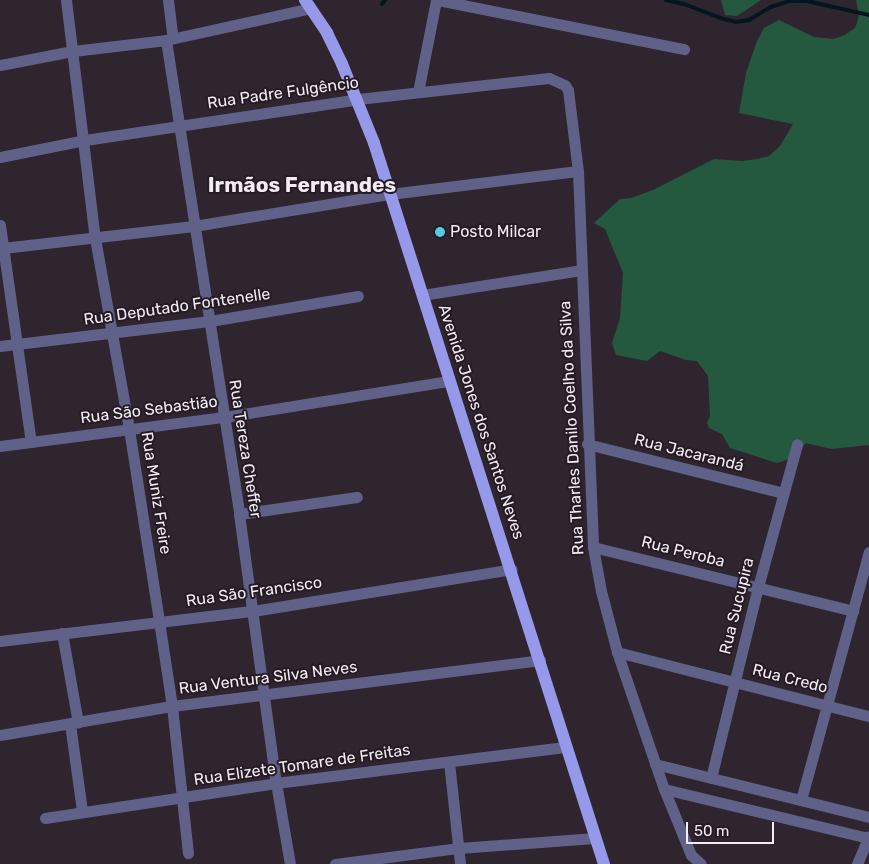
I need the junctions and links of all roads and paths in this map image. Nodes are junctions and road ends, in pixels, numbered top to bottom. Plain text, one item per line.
1 (66, 0) edge
2 (168, 0) edge
3 (437, 0) edge
4 (308, 4) edge
5 (170, 39) junction
6 (684, 49) dead end
7 (74, 51) junction
8 (0, 65) edge
9 (568, 90) joint
10 (418, 92) junction
11 (358, 98) junction
12 (178, 125) junction
13 (85, 140) junction
14 (0, 156) edge
15 (578, 171) junction
16 (390, 194) junction
17 (0, 225) edge
18 (194, 226) junction
19 (94, 238) junction
20 (3, 248) junction
21 (581, 270) junction
22 (422, 295) junction
23 (358, 296) dead end
24 (210, 321) junction
25 (112, 333) junction
26 (18, 342) junction
27 (0, 346) edge
28 (449, 381) junction
29 (224, 417) junction
30 (129, 429) junction
31 (31, 442) junction
32 (587, 444) junction
33 (797, 444) dead end
34 (0, 446) edge
35 (784, 494) junction
36 (357, 497) dead end
37 (239, 514) junction
38 (593, 547) junction
39 (869, 552) edge
40 (512, 569) junction
41 (758, 587) junction
42 (253, 610) junction
43 (853, 611) junction
44 (160, 621) junction
45 (62, 633) junction
46 (0, 641) edge
47 (617, 652) junction
48 (540, 660) junction
49 (734, 682) junction
50 (264, 696) junction
51 (826, 705) junction
52 (172, 706) junction
53 (869, 716) edge
54 (74, 724) junction
55 (0, 734) edge
56 (565, 747) junction
57 (449, 762) junction
58 (655, 764) junction
59 (711, 778) junction
60 (276, 783) junction
61 (664, 789) junction
62 (183, 798) junction
63 (801, 800) junction
64 (82, 811) junction
65 (869, 817) edge
66 (45, 818) dead end
67 (869, 837) edge
68 (595, 838) junction
69 (459, 848) junction
70 (188, 853) dead end
71 (290, 864) edge
72 (335, 864) edge
73 (460, 864) edge
74 (604, 864) edge
75 (701, 864) edge
76 (858, 864) edge

1 - 7 street, Rua Muniz Freire
2 - 5 street, Rua Tereza Cheffer
3 - 6 street
3 - 10 street
4 - 5 street
4 - 11 main road, Avenida Jones dos Santos Neves
5 - 7 street
5 - 12 street, Rua Tereza Cheffer
7 - 8 street
7 - 13 street, Rua Muniz Freire
9 - 10 street, Rua Padre Fulgêncio
9 - 15 street, Rua Tharles Danilo Coelho da Silva
10 - 11 street, Rua Padre Fulgêncio
11 - 12 street, Rua Padre Fulgêncio
11 - 16 main road, Avenida Jones dos Santos Neves
12 - 13 street, Rua Padre Fulgêncio
12 - 18 street, Rua Tereza Cheffer
13 - 14 street, Rua Padre Fulgêncio
13 - 19 street, Rua Muniz Freire
15 - 16 street
15 - 21 street, Rua Tharles Danilo Coelho da Silva
16 - 18 street
16 - 22 main road, Avenida Jones dos Santos Neves
17 - 20 street
18 - 19 street
18 - 24 street, Rua Tereza Cheffer
19 - 20 street
19 - 25 street, Rua Muniz Freire
20 - 26 street
21 - 22 street
21 - 32 street, Rua Tharles Danilo Coelho da Silva
22 - 28 main road, Avenida Jones dos Santos Neves
23 - 24 street, Rua Deputado Fontenelle
24 - 25 street, Rua Deputado Fontenelle
24 - 29 street, Rua Tereza Cheffer
25 - 26 street, Rua Deputado Fontenelle
25 - 30 street, Rua Muniz Freire
26 - 27 street, Rua Deputado Fontenelle
26 - 31 street
28 - 29 street, Rua São Sebastião
28 - 40 main road, Avenida Jones dos Santos Neves
29 - 30 street, Rua São Sebastião
29 - 37 street, Rua Tereza Cheffer
30 - 31 street, Rua São Sebastião
30 - 44 street, Rua Muniz Freire
31 - 34 street, Rua São Sebastião
32 - 35 street, Rua Jacarandá
32 - 38 street, Rua Tharles Danilo Coelho da Silva
33 - 35 street, Rua Sucupira
35 - 41 street, Rua Sucupira
36 - 37 street
37 - 42 street, Rua Tereza Cheffer
38 - 41 street, Rua Peroba
38 - 47 street, Rua Tharles Danilo Coelho da Silva
39 - 43 street
40 - 42 street, Rua São Francisco
40 - 48 main road, Avenida Jones dos Santos Neves
41 - 43 street, Rua Peroba
41 - 49 street, Rua Sucupira
42 - 44 street, Rua São Francisco
42 - 50 street, Rua Tereza Cheffer
43 - 51 street
44 - 45 street, Rua São Francisco
44 - 52 street, Rua Muniz Freire
45 - 46 street, Rua São Francisco
45 - 54 street
47 - 49 street, Rua Credo
47 - 58 street, Rua Tharles Danilo Coelho da Silva
48 - 50 street, Rua Ventura Silva Neves
48 - 56 main road, Avenida Jones dos Santos Neves
49 - 51 street, Rua Credo
49 - 59 street, Rua Sucupira
50 - 52 street, Rua Ventura Silva Neves
50 - 60 street, Rua Tereza Cheffer
51 - 53 street, Rua Credo
51 - 63 street
52 - 54 street, Rua Ventura Silva Neves
52 - 62 street, Rua Muniz Freire
54 - 55 street, Rua Ventura Silva Neves
54 - 64 street
56 - 57 street, Rua Elizete Tomare de Freitas
56 - 68 main road, Avenida Jones dos Santos Neves
57 - 60 street, Rua Elizete Tomare de Freitas
57 - 69 street
58 - 59 street
58 - 61 street, Rua Tharles Danilo Coelho da Silva
59 - 63 street
60 - 62 street, Rua Elizete Tomare de Freitas
60 - 71 street, Rua Tereza Cheffer
61 - 67 street
61 - 75 street, Rua Tharles Danilo Coelho da Silva
62 - 64 street, Rua Elizete Tomare de Freitas
62 - 70 street, Rua Muniz Freire
63 - 65 street
64 - 66 street, Rua Elizete Tomare de Freitas
67 - 76 street
68 - 69 street
68 - 74 main road, Avenida Jones dos Santos Neves
69 - 72 street
69 - 73 street

